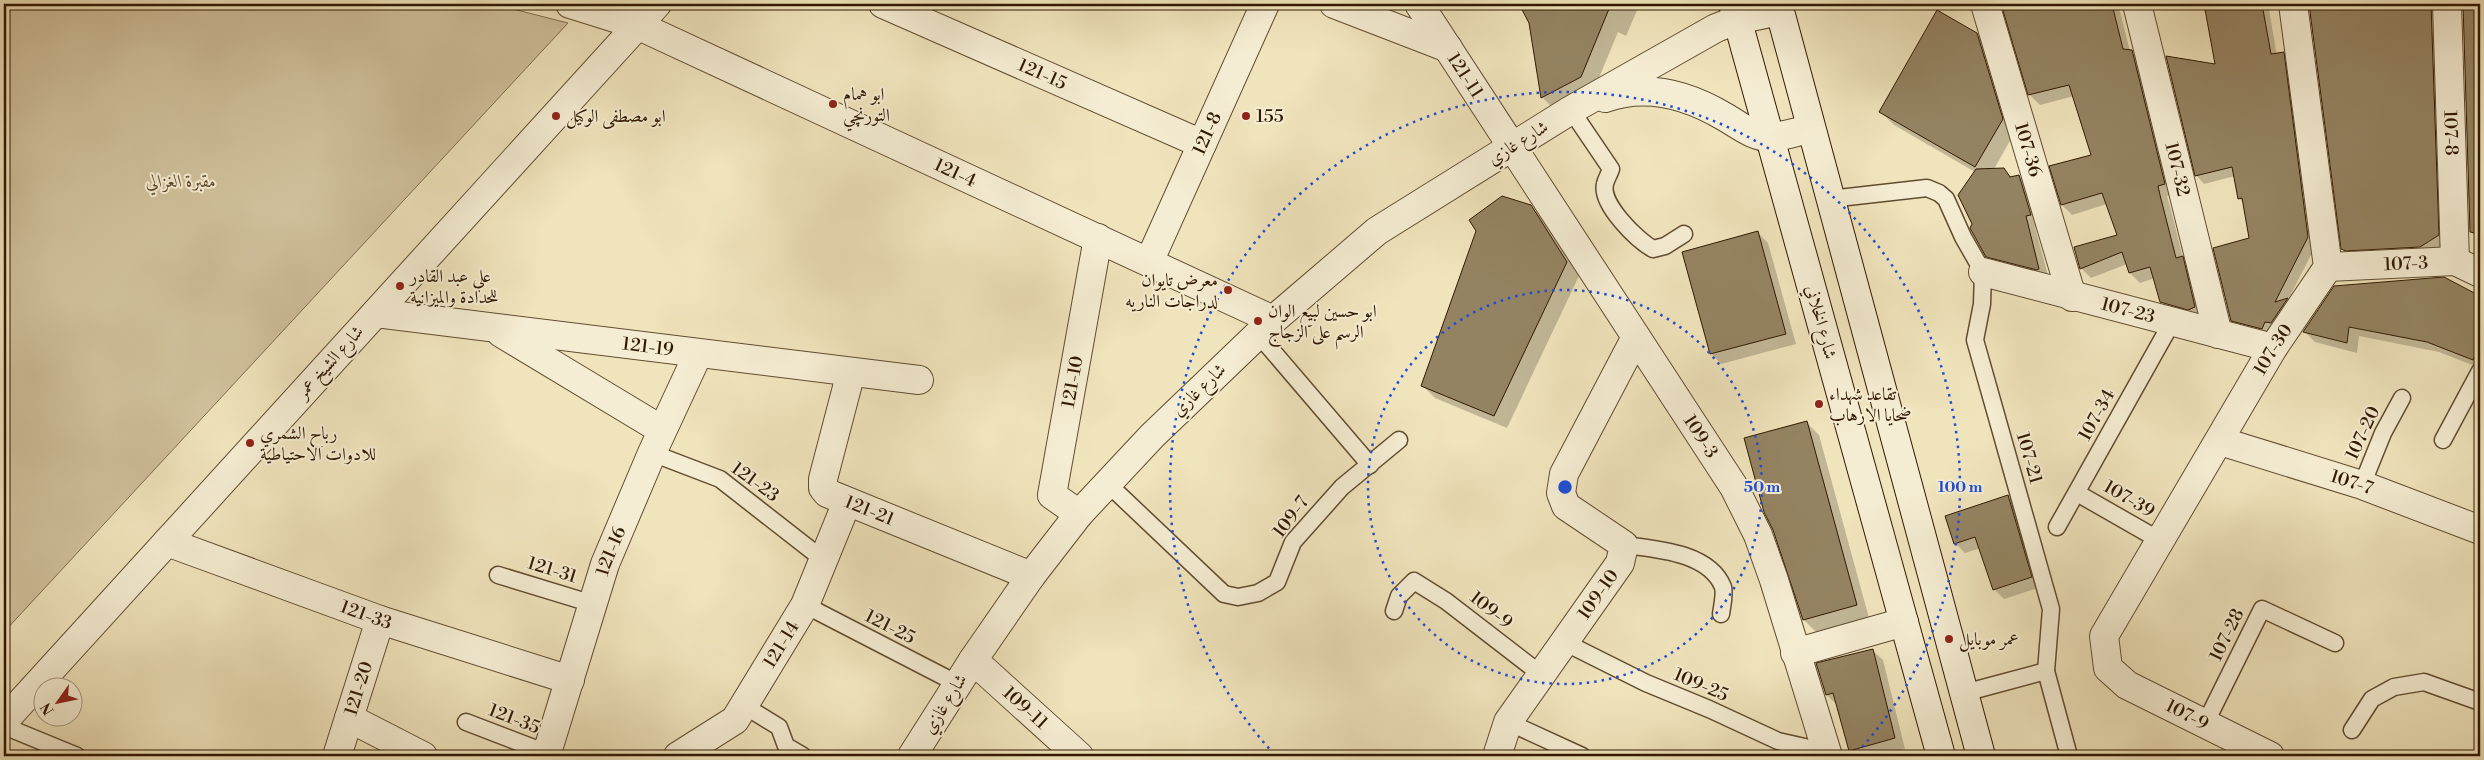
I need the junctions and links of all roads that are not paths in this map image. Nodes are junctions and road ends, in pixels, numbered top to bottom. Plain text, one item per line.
1 (570, 4) edge
2 (658, 4) edge
3 (882, 4) edge
4 (1264, 4) edge
5 (1334, 4) edge
6 (1419, 4) edge
7 (1985, 4) edge
8 (2137, 4) edge
9 (2293, 4) edge
10 (2447, 4) edge
11 (1778, 7) edge
12 (1735, 12) edge
13 (638, 25) junction
14 (1448, 48) junction
15 (1571, 110) junction
16 (1811, 129) junction
17 (1770, 137) junction
18 (1202, 144) junction
19 (1512, 147) junction
20 (1830, 199) junction
21 (1684, 234) dead end
22 (1098, 238) junction
23 (2455, 261) junction
24 (1149, 262) junction
25 (2328, 267) junction
26 (1983, 272) junction
27 (2480, 273) edge
28 (2072, 297) junction
29 (376, 313) junction
30 (2172, 322) junction
31 (491, 327) junction
32 (1265, 327) junction
33 (2218, 334) junction
34 (1636, 337) junction
35 (2274, 348) junction
36 (698, 354) junction
37 (2480, 371) edge
38 (851, 372) junction
39 (919, 380) dead end
40 (2402, 398) dead end
41 (1399, 440) dead end
42 (2443, 440) dead end
43 (657, 441) junction
44 (2220, 441) junction
45 (1370, 465) junction
46 (1107, 483) junction
47 (2362, 486) junction
48 (2077, 493) junction
49 (847, 502) junction
50 (1079, 514) junction
51 (2057, 527) dead end
52 (2480, 530) edge
53 (2160, 541) junction
54 (167, 542) junction
55 (1624, 545) junction
56 (825, 561) junction
57 (498, 575) dead end
58 (1031, 576) junction
59 (593, 604) junction
60 (805, 605) junction
61 (1394, 611) dead end
62 (1721, 614) dead end
63 (380, 620) junction
64 (1904, 622) junction
65 (1564, 642) junction
66 (2335, 643) dead end
67 (1795, 652) junction
68 (973, 660) junction
69 (2108, 668) joint
70 (2046, 671) junction
71 (1542, 675) junction
72 (570, 680) junction
73 (958, 684) junction
74 (1964, 693) junction
75 (2480, 702) edge
76 (744, 705) junction
77 (349, 718) junction
78 (4, 721) edge
79 (466, 722) dead end
80 (1508, 722) junction
81 (2205, 724) junction
82 (4, 726) edge
83 (2352, 730) dead end
84 (2235, 748) edge
85 (1828, 754) edge
86 (546, 755) edge
87 (77, 756) edge
88 (337, 756) edge
89 (423, 756) edge
90 (678, 756) edge
91 (803, 756) edge
92 (912, 756) edge
93 (1079, 756) edge
94 (1497, 756) edge
95 (1582, 756) edge
96 (1941, 756) edge
97 (1981, 756) edge
98 (2069, 756) edge
99 (2270, 756) edge

1 - 13 street, 121-4
2 - 13 street, شارع الشيخ عمر
3 - 18 street, 121-15
4 - 18 street, 121-8
5 - 14 street
6 - 14 street, 121-11
7 - 28 street, 107-36
8 - 33 street, 107-32
9 - 25 street
10 - 23 street, 107-8
11 - 12 street, شارع غازي
11 - 16 street
12 - 15 street, شارع غازي
12 - 17 street, شارع الخلاني
13 - 22 street, 121-4
13 - 29 street, شارع الشيخ عمر
14 - 19 street, 121-11
15 - 17 street, شارع غازي
15 - 19 street, شارع غازي
15 - 21 lane
16 - 17 street, شارع غازي
16 - 20 street
17 - 64 street, شارع الخلاني
18 - 24 street, 121-8
19 - 32 street, شارع غازي
19 - 34 street, 109-3
20 - 26 lane
20 - 74 street
22 - 24 street, 121-4
22 - 50 street, 121-10
23 - 25 street, 107-3
23 - 27 street, 107-3
24 - 32 street, 121-4
25 - 35 street, 107-30
26 - 28 street, 107-23
26 - 70 lane, 107-21
28 - 30 street, 107-23
29 - 31 street, 121-19
29 - 54 street, شارع الشيخ عمر
30 - 33 street, 107-23
30 - 48 lane, 107-34
31 - 36 street, 121-19
31 - 43 street
32 - 45 lane
32 - 46 street, شارع غازي
33 - 35 street, 107-23
34 - 55 street, 109-10
34 - 67 street, 109-3
35 - 44 street, 107-30
36 - 38 street, 121-19
36 - 43 street, 121-16
37 - 42 lane
38 - 39 street, 121-19
38 - 49 street, 121-21
40 - 47 lane, 107-20
41 - 45 lane, 109-7
43 - 56 lane, 121-23
43 - 59 street, 121-16
44 - 47 street, 107-7
44 - 53 street, 107-30
45 - 46 lane, 109-7
46 - 50 street, شارع غازي
47 - 52 street, 107-7
48 - 51 lane, 107-34
48 - 53 lane, 107-39
49 - 56 street, 121-14
49 - 58 street, 121-21
50 - 58 street, شارع غازي
53 - 69 street, 107-30
54 - 63 street, 121-33
54 - 78 street, شارع الشيخ عمر
55 - 62 lane
55 - 65 street, 109-10
56 - 60 street, 121-14
57 - 59 lane, 121-31
58 - 68 street, شارع غازي
59 - 72 street, 121-16
60 - 73 lane, 121-25
60 - 76 street, 121-14
61 - 71 lane, 109-9
63 - 72 street, 121-33
63 - 77 street, 121-20
64 - 67 street
64 - 96 street, شارع الخلاني
65 - 71 street, 109-10
65 - 85 lane, 109-25
66 - 81 lane, 107-28
67 - 85 street, 109-3
68 - 73 street, شارع غازي
68 - 93 street, 109-11
69 - 81 street, 107-9
70 - 74 lane
70 - 98 lane, 107-21
71 - 80 street, 109-10
72 - 86 street, 121-16
73 - 92 street, شارع غازي
74 - 97 street
75 - 83 lane
76 - 90 street, 121-14
76 - 91 lane
77 - 88 street, 121-20
77 - 89 street
79 - 86 lane, 121-35
80 - 94 street, 109-10
80 - 95 lane
81 - 84 street, 107-9
82 - 87 lane
84 - 99 street, 107-9

